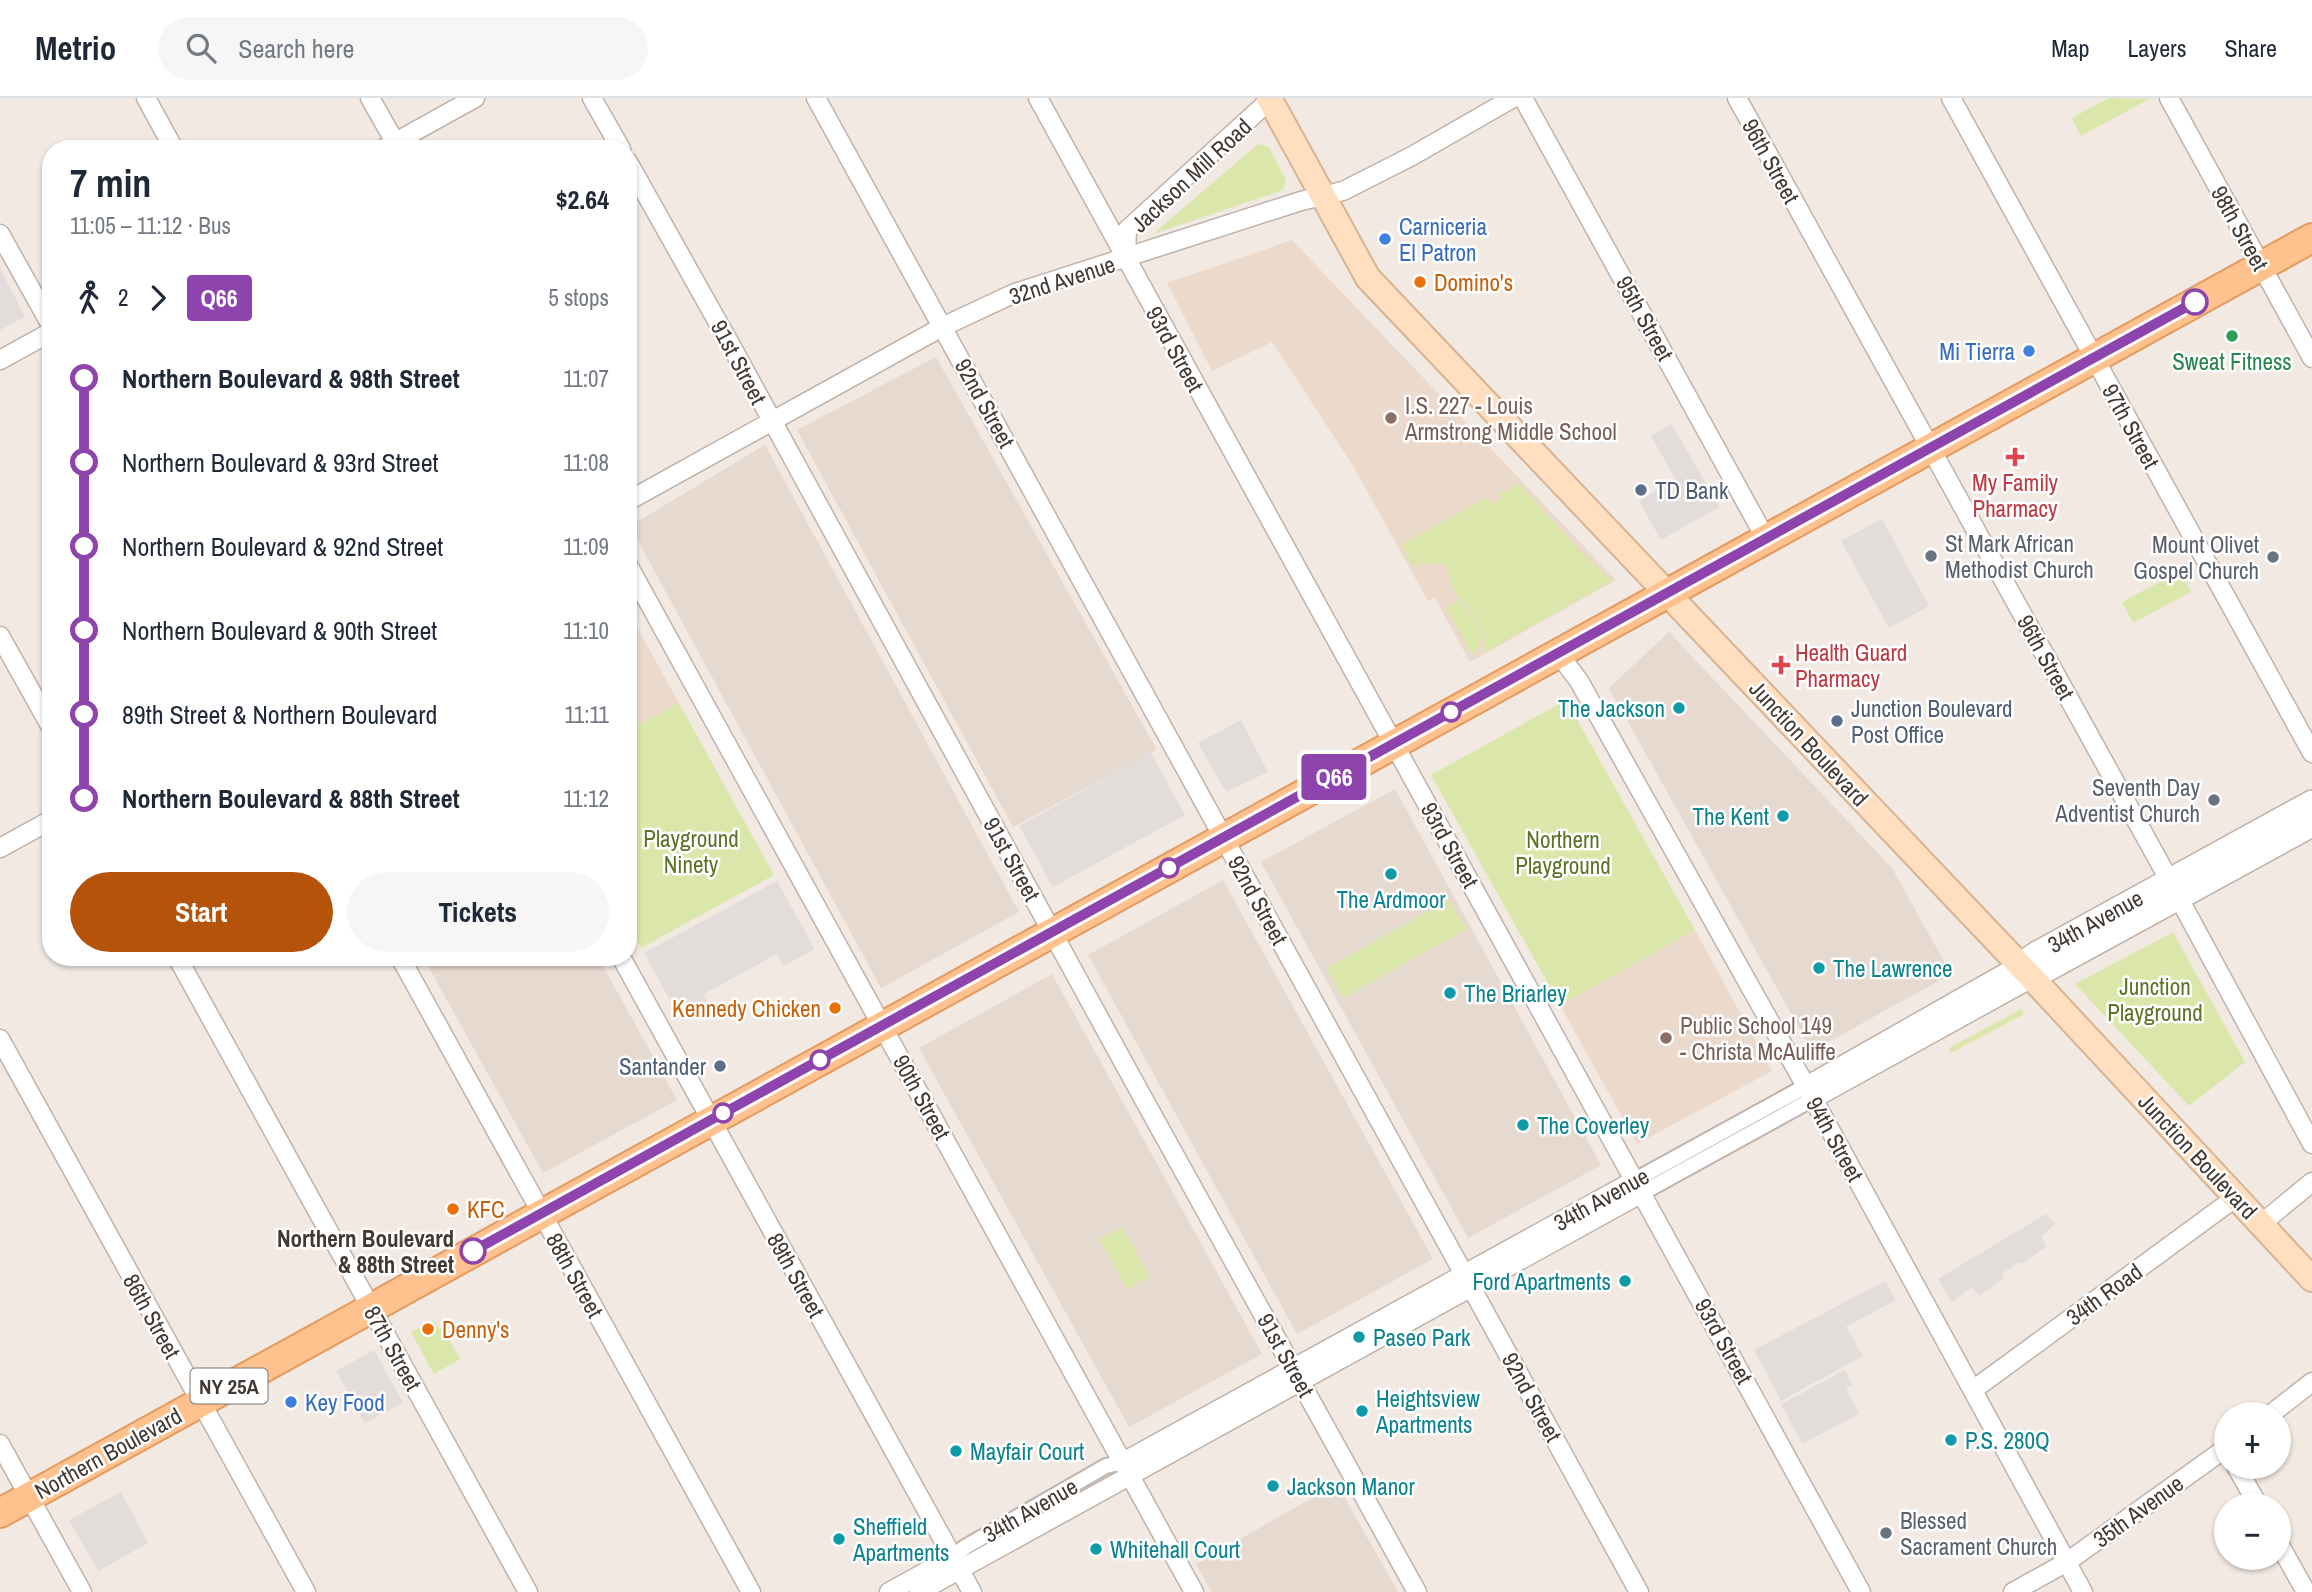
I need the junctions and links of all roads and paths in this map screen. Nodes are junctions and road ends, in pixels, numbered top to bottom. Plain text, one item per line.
1 (146, 98) edge
2 (370, 98) edge
3 (475, 98) edge
4 (593, 98) edge
5 (816, 98) edge
6 (1038, 98) edge
7 (1513, 98) edge
8 (1523, 98) edge
9 (1737, 98) edge
10 (1951, 98) edge
11 (2169, 98) edge
12 (1271, 99) edge
13 (169, 140) edge
14 (390, 140) edge
15 (405, 140) edge
16 (616, 140) edge
17 (637, 178) edge
18 (1322, 196) junction
19 (0, 234) edge
20 (2312, 238) edge
21 (1126, 258) junction
22 (2261, 266) junction
23 (42, 309) edge
24 (942, 327) junction
25 (42, 337) edge
26 (2094, 358) junction
27 (2312, 358) edge
28 (0, 360) edge
29 (772, 422) junction
30 (1929, 449) junction
31 (637, 496) edge
32 (1766, 539) junction
33 (637, 581) edge
34 (1668, 593) junction
35 (0, 636) edge
36 (1558, 653) junction
37 (42, 711) edge
38 (1394, 744) junction
39 (2312, 753) edge
40 (2312, 802) edge
41 (42, 825) edge
42 (2312, 825) edge
43 (1224, 837) junction
44 (0, 848) edge
45 (2174, 889) junction
46 (1052, 932) junction
47 (182, 966) edge
48 (405, 966) edge
49 (626, 966) edge
50 (2026, 972) junction
51 (882, 1026) junction
52 (0, 1039) edge
53 (1809, 1092) junction
54 (711, 1120) junction
55 (2312, 1144) edge
56 (2312, 1182) edge
57 (1639, 1187) junction
58 (2235, 1198) junction
59 (541, 1214) junction
60 (2261, 1224) junction
61 (2312, 1279) edge
62 (1468, 1281) junction
63 (370, 1308) junction
64 (1298, 1375) junction
65 (2312, 1382) edge
66 (1973, 1390) junction
67 (200, 1402) junction
68 (2286, 1402) edge
69 (0, 1444) edge
70 (2214, 1457) edge
71 (1127, 1469) junction
72 (29, 1496) junction
73 (0, 1513) edge
74 (2067, 1562) junction
75 (956, 1563) junction
76 (2291, 1565) edge
77 (82, 1592) edge
78 (306, 1592) edge
79 (528, 1592) edge
80 (751, 1592) edge
81 (889, 1592) edge
82 (919, 1592) edge
83 (972, 1592) edge
84 (1195, 1592) edge
85 (1418, 1592) edge
86 (1639, 1592) edge
87 (1861, 1592) edge
88 (2013, 1592) edge
89 (2083, 1592) edge
90 (2306, 1592) edge

1 - 13 street
2 - 14 street
3 - 15 street
4 - 16 street
5 - 24 street, 92nd Street
6 - 21 street, 93rd Street
7 - 18 street, 32nd Avenue
8 - 32 street, 95th Street
9 - 30 street, 96th Street
10 - 26 street, 97th Street
11 - 22 street, 98th Street
12 - 18 main road
12 - 21 street, Jackson Mill Road
17 - 29 street, 91st Street
18 - 21 street, 32nd Avenue
18 - 34 main road, Junction Boulevard
19 - 23 street
20 - 22 main road, Northern Boulevard / NY 25A
21 - 24 street, 32nd Avenue
21 - 38 street, 93rd Street
22 - 26 main road, Northern Boulevard / NY 25A
22 - 27 street, 98th Street
24 - 29 street, 32nd Avenue
24 - 43 street, 92nd Street
25 - 28 street
26 - 30 main road, Northern Boulevard / NY 25A
26 - 39 street, 97th Street
29 - 31 street, 32nd Avenue
29 - 46 street, 91st Street
30 - 32 main road, Northern Boulevard / NY 25A
30 - 45 street, 96th Street
32 - 34 main road, Northern Boulevard / NY 25A
33 - 51 street, 90th Street
34 - 36 main road, Northern Boulevard / NY 25A
34 - 50 main road, Junction Boulevard
35 - 37 street
36 - 38 main road, Northern Boulevard / NY 25A
36 - 53 street, 94th Street
38 - 43 main road, Northern Boulevard / NY 25A
38 - 57 street, 93rd Street
40 - 45 street, 34th Avenue
41 - 44 street
42 - 45 street, 34th Avenue
43 - 46 main road, Northern Boulevard / NY 25A
43 - 62 street, 92nd Street
45 - 50 street, 34th Avenue
45 - 55 street, 96th Street
46 - 51 main road, Northern Boulevard / NY 25A
46 - 64 street, 91st Street
47 - 63 street, 87th Street
48 - 59 street, 88th Street
49 - 54 street, 89th Street
50 - 53 street, 34th Avenue
50 - 58 main road, Junction Boulevard
51 - 54 main road, Northern Boulevard / NY 25A
51 - 71 street, 90th Street
52 - 67 street, 86th Street
53 - 57 street, 34th Avenue
53 - 66 street, 94th Street
54 - 59 main road, Northern Boulevard / NY 25A
54 - 75 street, 89th Street
56 - 60 street
57 - 62 street, 34th Avenue
57 - 87 street, 93rd Street
58 - 60 main road, Junction Boulevard
58 - 66 street, 34th Road
59 - 63 main road, Northern Boulevard / NY 25A
59 - 80 street, 88th Street
60 - 61 main road, Junction Boulevard
62 - 64 street, 34th Avenue
62 - 86 street, 92nd Street
63 - 67 main road, Northern Boulevard / NY 25A
63 - 79 street, 87th Street
64 - 71 street, 34th Avenue
64 - 85 street, 91st Street
65 - 68 street
66 - 74 street, 94th Street
67 - 72 main road, Northern Boulevard / NY 25A
67 - 78 street, 86th Street
69 - 72 street
70 - 74 street, 35th Avenue
71 - 75 street, 34th Avenue
71 - 84 street, 90th Street
72 - 73 main road, Northern Boulevard / NY 25A
72 - 77 street
74 - 88 street, 35th Avenue
74 - 89 street, 94th Street
75 - 81 street, 34th Avenue
75 - 82 street, 34th Avenue
75 - 83 street, 89th Street
76 - 90 street

